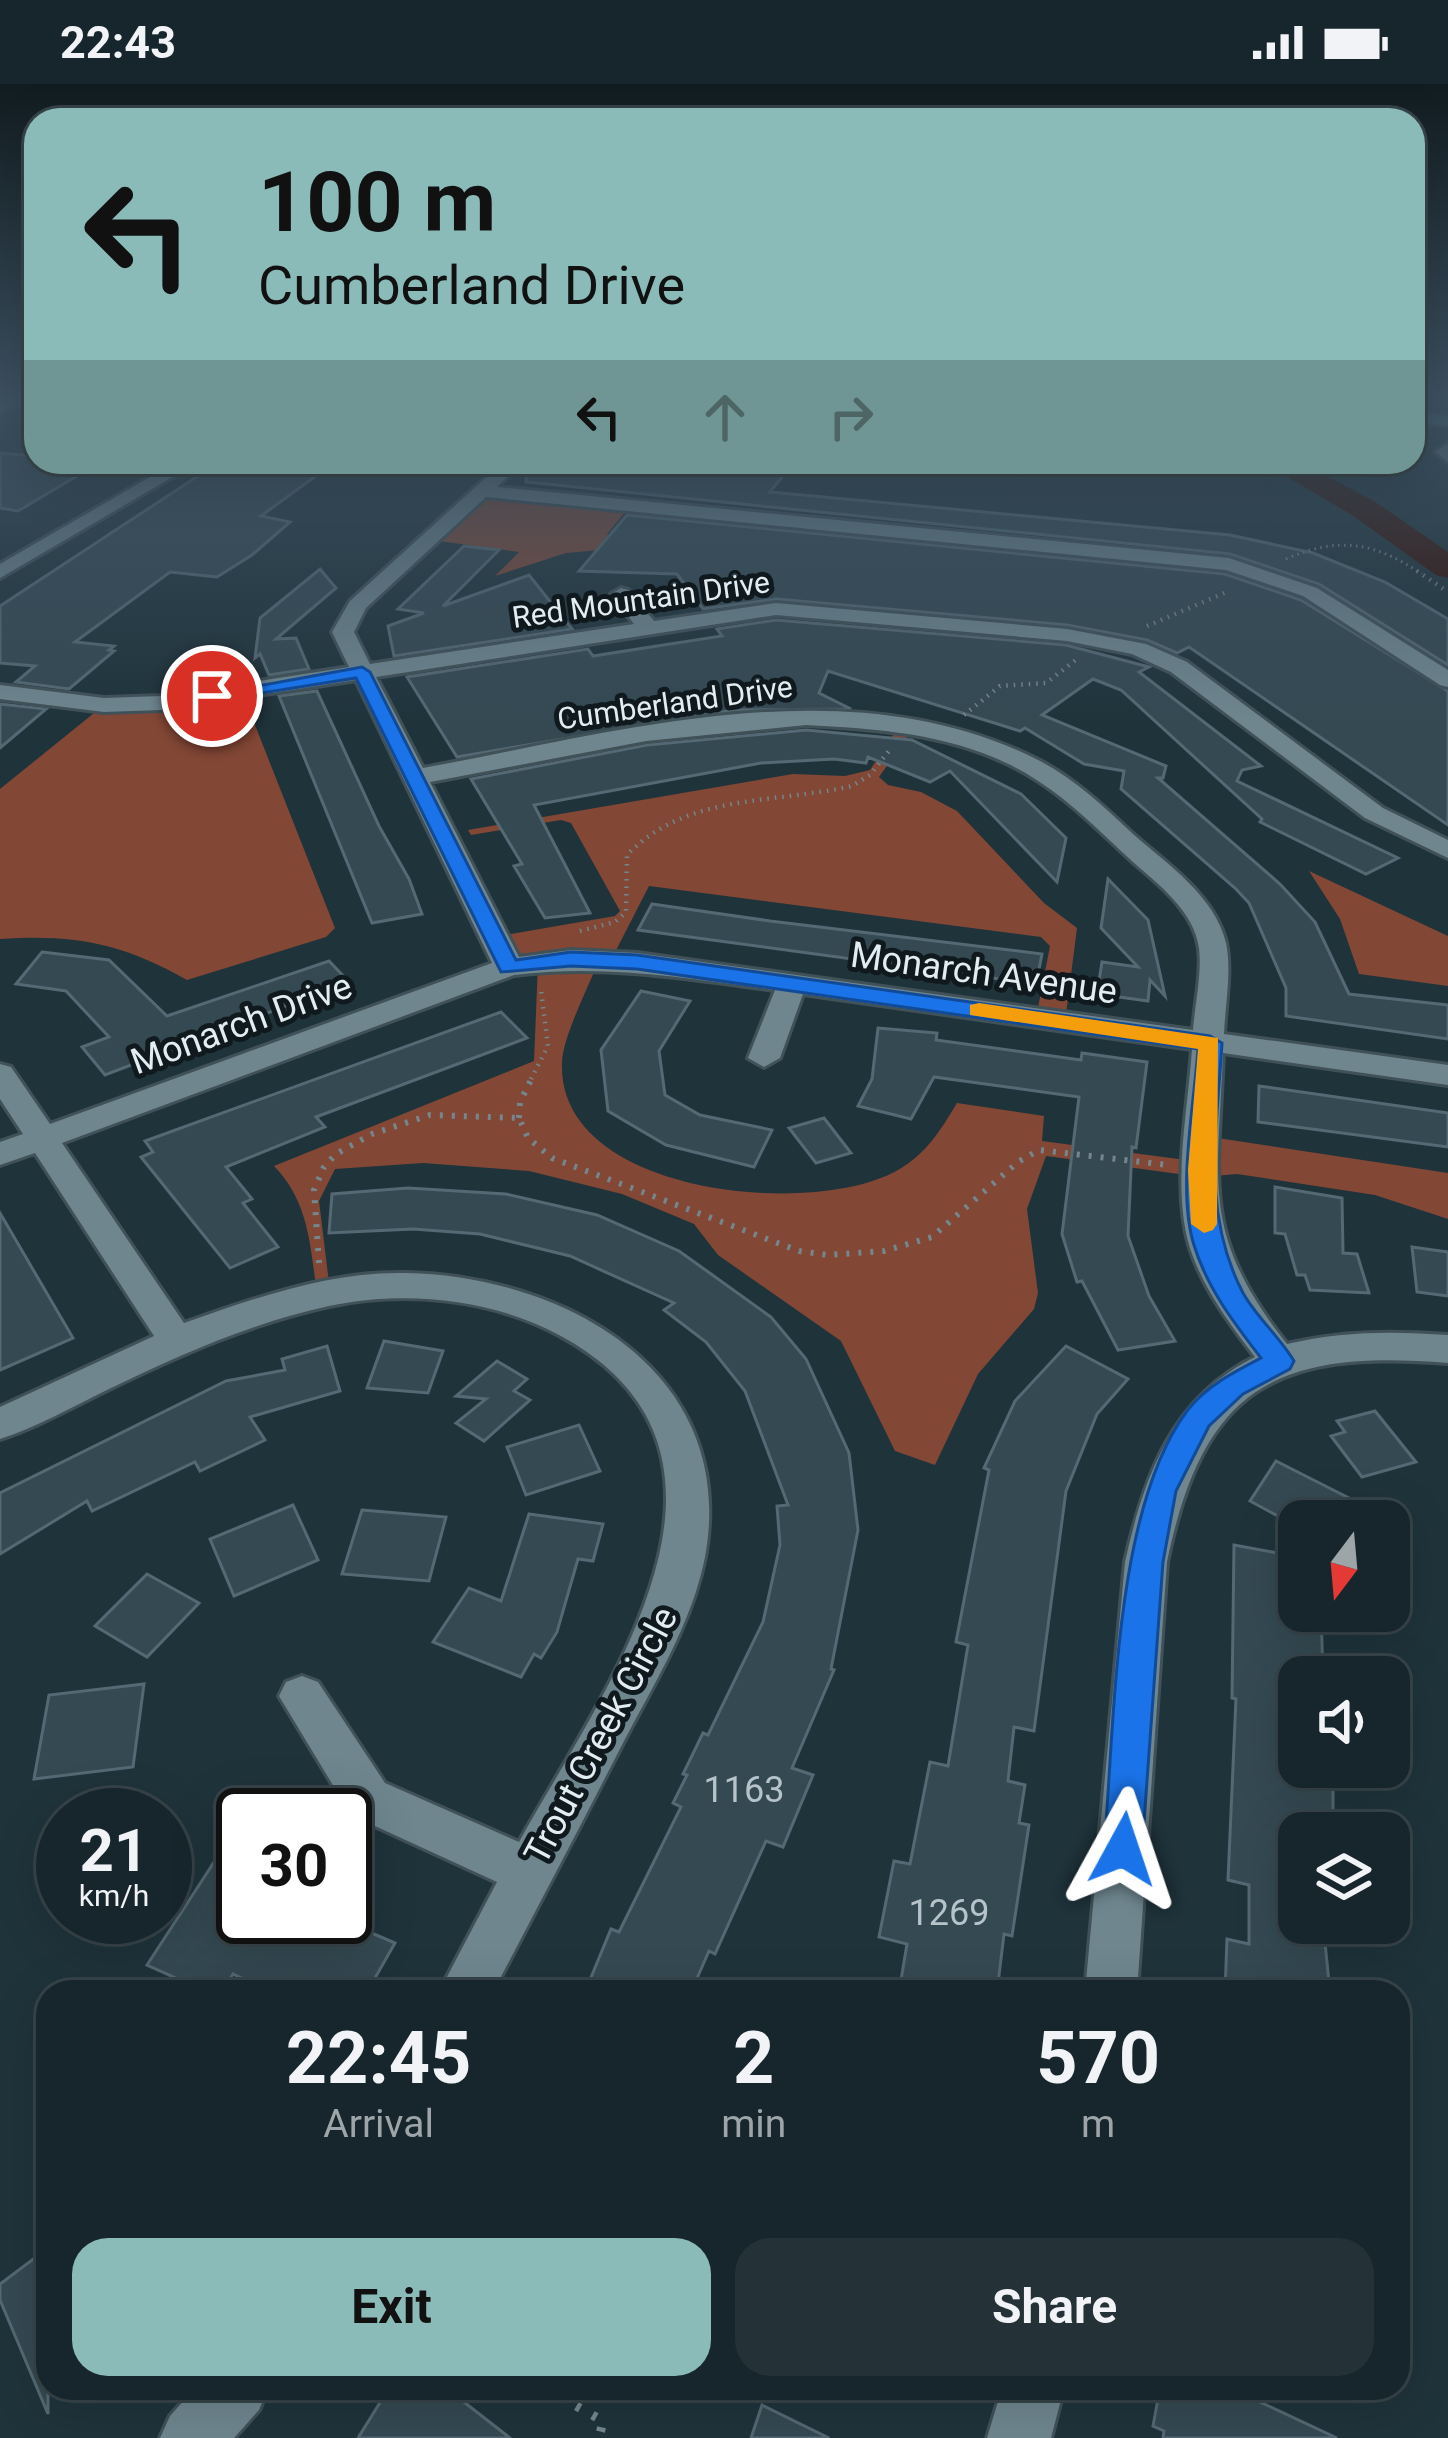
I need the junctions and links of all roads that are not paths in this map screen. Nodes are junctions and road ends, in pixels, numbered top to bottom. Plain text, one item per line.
1 (115, 505) edge
2 (469, 505) edge
3 (629, 505) edge
4 (0, 572) edge
5 (620, 594) dead end
6 (648, 628) junction
7 (362, 672) junction
8 (1448, 680) edge
9 (0, 692) edge
10 (416, 777) junction
11 (1448, 850) edge
12 (523, 965) junction
13 (792, 984) junction
14 (1210, 1043) junction
15 (764, 1058) dead end
16 (0, 1074) edge
17 (1448, 1075) edge
18 (45, 1136) junction
19 (0, 1154) edge
20 (177, 1342) junction
21 (1448, 1349) edge
22 (1280, 1361) junction
23 (0, 1424) edge
24 (302, 1696) dead end
25 (528, 1871) junction
26 (471, 1980) edge
27 (1112, 1980) edge
28 (226, 2400) edge
29 (1030, 2400) edge
30 (192, 2438) edge
31 (1019, 2438) edge

1 - 4 street
2 - 7 street
3 - 8 street
5 - 6 street
6 - 7 street, Red Mountain Drive
6 - 11 street, Red Mountain Drive
7 - 9 street, Red Mountain Drive
7 - 10 street
10 - 12 street
10 - 14 street, Cumberland Drive
12 - 13 street, Monarch Avenue
12 - 18 street, Monarch Drive
13 - 14 street, Monarch Avenue
13 - 15 street
14 - 17 street, Monarch Avenue
14 - 22 street, Cumberland Drive
16 - 18 street
18 - 19 street, Monarch Drive
18 - 20 street
20 - 23 street, Trout Creek Circle
20 - 25 street, Trout Creek Circle
21 - 22 street
22 - 27 street
24 - 25 street
25 - 26 street, Trout Creek Circle
28 - 30 street
29 - 31 street

